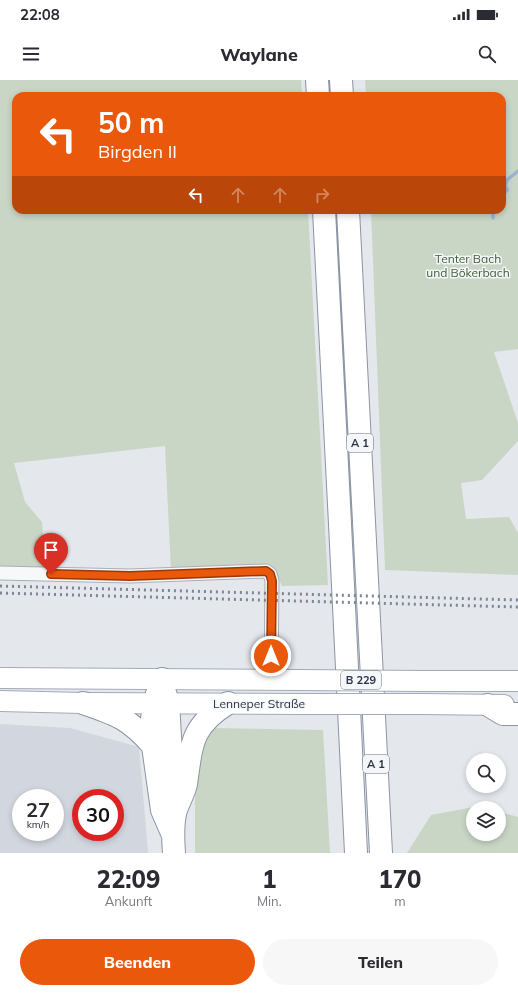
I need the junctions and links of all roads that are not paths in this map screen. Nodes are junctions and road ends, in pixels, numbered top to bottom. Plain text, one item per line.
1 (317, 80) edge
2 (341, 80) edge
3 (318, 92) edge
4 (342, 92) edge
5 (324, 214) edge
6 (348, 214) edge
7 (0, 573) edge
8 (0, 678) edge
9 (162, 680) junction
10 (272, 680) junction
11 (518, 681) edge
12 (0, 701) edge
13 (83, 703) junction
14 (161, 703) junction
15 (228, 704) junction
16 (488, 705) junction
17 (518, 705) edge
18 (518, 714) edge
19 (153, 746) junction
20 (180, 803) junction
21 (174, 844) edge
22 (356, 853) edge
23 (381, 853) edge

1 - 3 highway
2 - 4 highway
5 - 22 highway, A 1
6 - 23 highway, A 1
7 - 10 street
8 - 9 main road, Lenneper Straße / B 229
9 - 10 main road, Lenneper Straße / B 229
9 - 14 highway
10 - 11 main road, Lenneper Straße / B 229, bridge
12 - 13 main road, Lenneper Straße / B 229
13 - 14 main road, Lenneper Straße / B 229
13 - 19 highway
14 - 15 main road, Lenneper Straße / B 229
14 - 19 highway
14 - 20 highway
15 - 16 main road, Lenneper Straße / B 229, bridge
15 - 20 highway
16 - 17 main road, Lenneper Straße / B 229
16 - 18 highway
19 - 21 highway
20 - 21 highway

